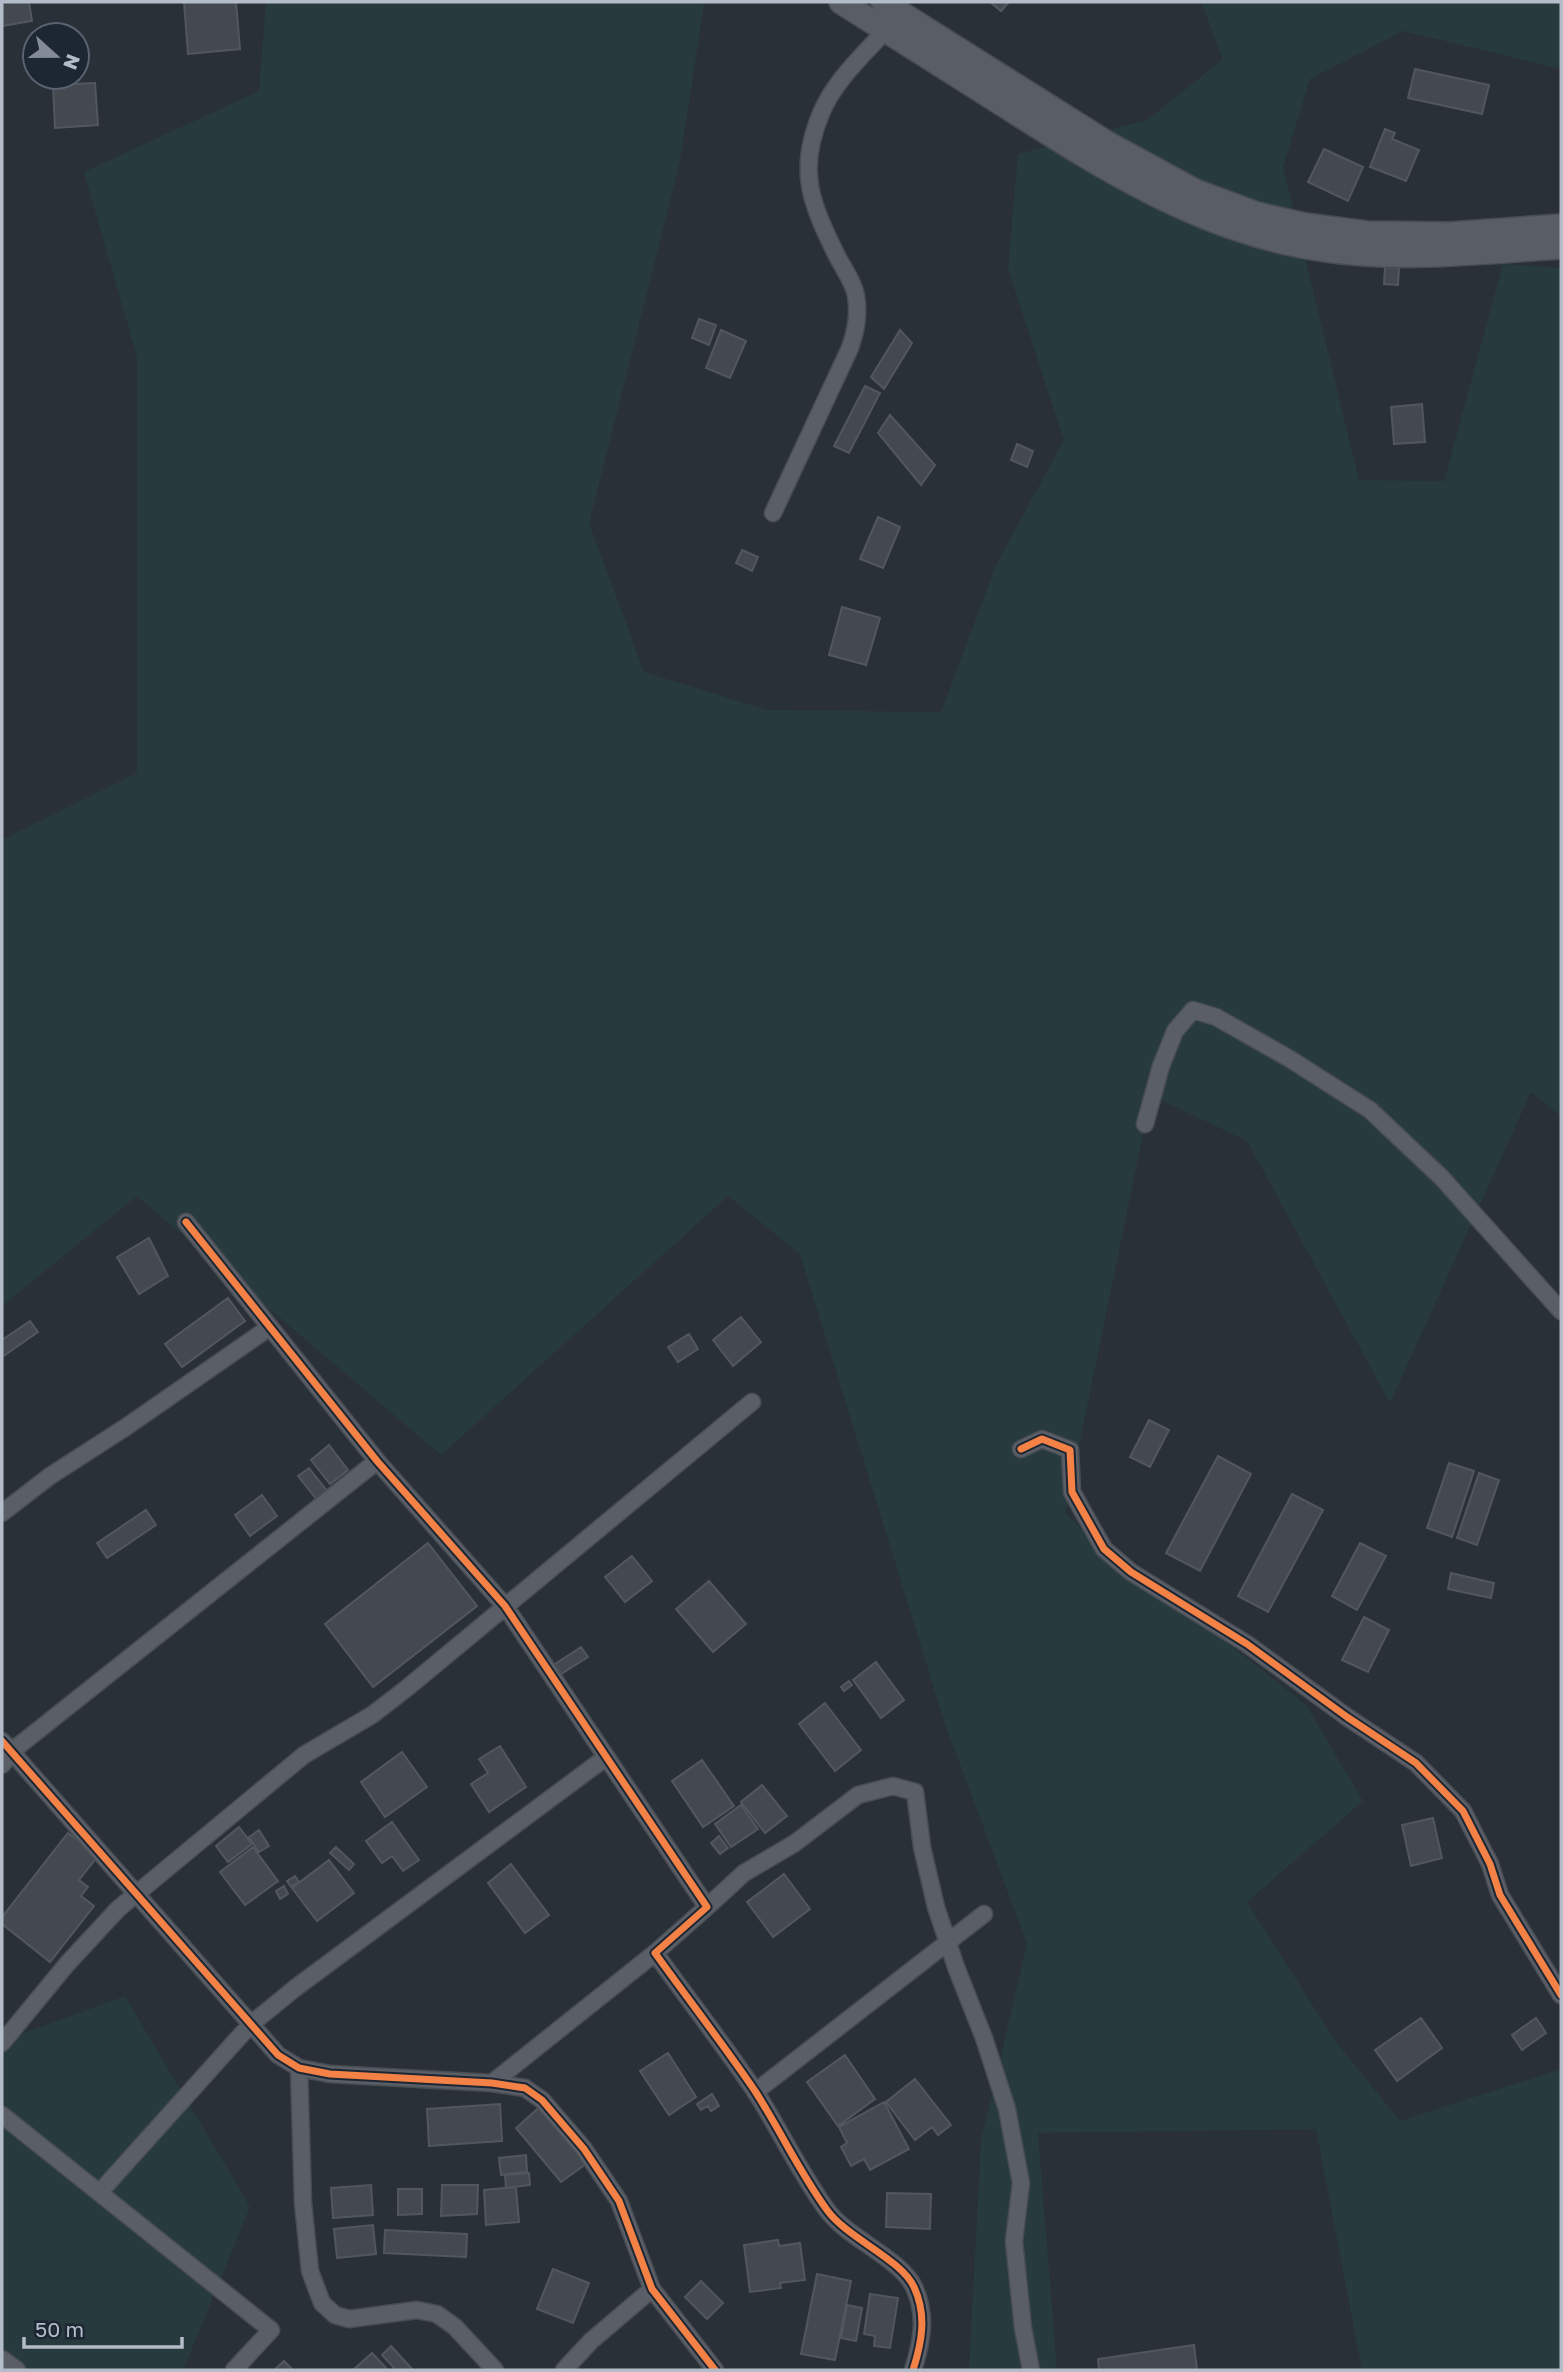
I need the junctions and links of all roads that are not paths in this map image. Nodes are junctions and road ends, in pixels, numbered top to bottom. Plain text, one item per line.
1 (841, 2) edge
2 (889, 15) edge
3 (1561, 226) edge
4 (1561, 247) edge
5 (773, 513) dead end
6 (1145, 1124) dead end
7 (186, 1222) dead end
8 (1561, 1311) edge
9 (270, 1327) junction
10 (752, 1402) dead end
11 (1021, 1449) dead end
12 (377, 1461) junction
13 (2, 1513) edge
14 (505, 1606) junction
15 (7, 1746) edge
16 (605, 1758) junction
17 (2, 1765) edge
18 (137, 1894) junction
19 (707, 1907) junction
20 (984, 1914) dead end
21 (948, 1942) junction
22 (655, 1953) junction
23 (1561, 1995) edge
24 (250, 2025) junction
25 (2, 2043) edge
26 (299, 2068) junction
27 (492, 2083) junction
28 (755, 2092) junction
29 (2, 2115) edge
30 (99, 2193) junction
31 (652, 2289) junction
32 (2, 2359) edge
33 (17, 2370) edge
34 (234, 2370) edge
35 (495, 2370) edge
36 (564, 2370) edge
37 (715, 2370) edge
38 (913, 2370) edge
39 (1031, 2370) edge

1 - 2 street
2 - 3 street
2 - 4 street
2 - 5 street
6 - 8 street
7 - 9 street
9 - 12 street
9 - 13 street
10 - 14 street
11 - 23 street
12 - 14 street
12 - 15 street
14 - 16 street
14 - 18 street
15 - 17 street
15 - 18 street
16 - 19 street
16 - 24 street
18 - 24 street
18 - 25 street
19 - 21 street
19 - 22 street
20 - 21 street
21 - 28 street
21 - 39 street
22 - 27 street
22 - 28 street
24 - 26 street
24 - 30 street
26 - 27 street
26 - 35 street
27 - 31 street
28 - 38 street
29 - 30 street
30 - 34 street
31 - 36 street
31 - 37 street
32 - 33 street

